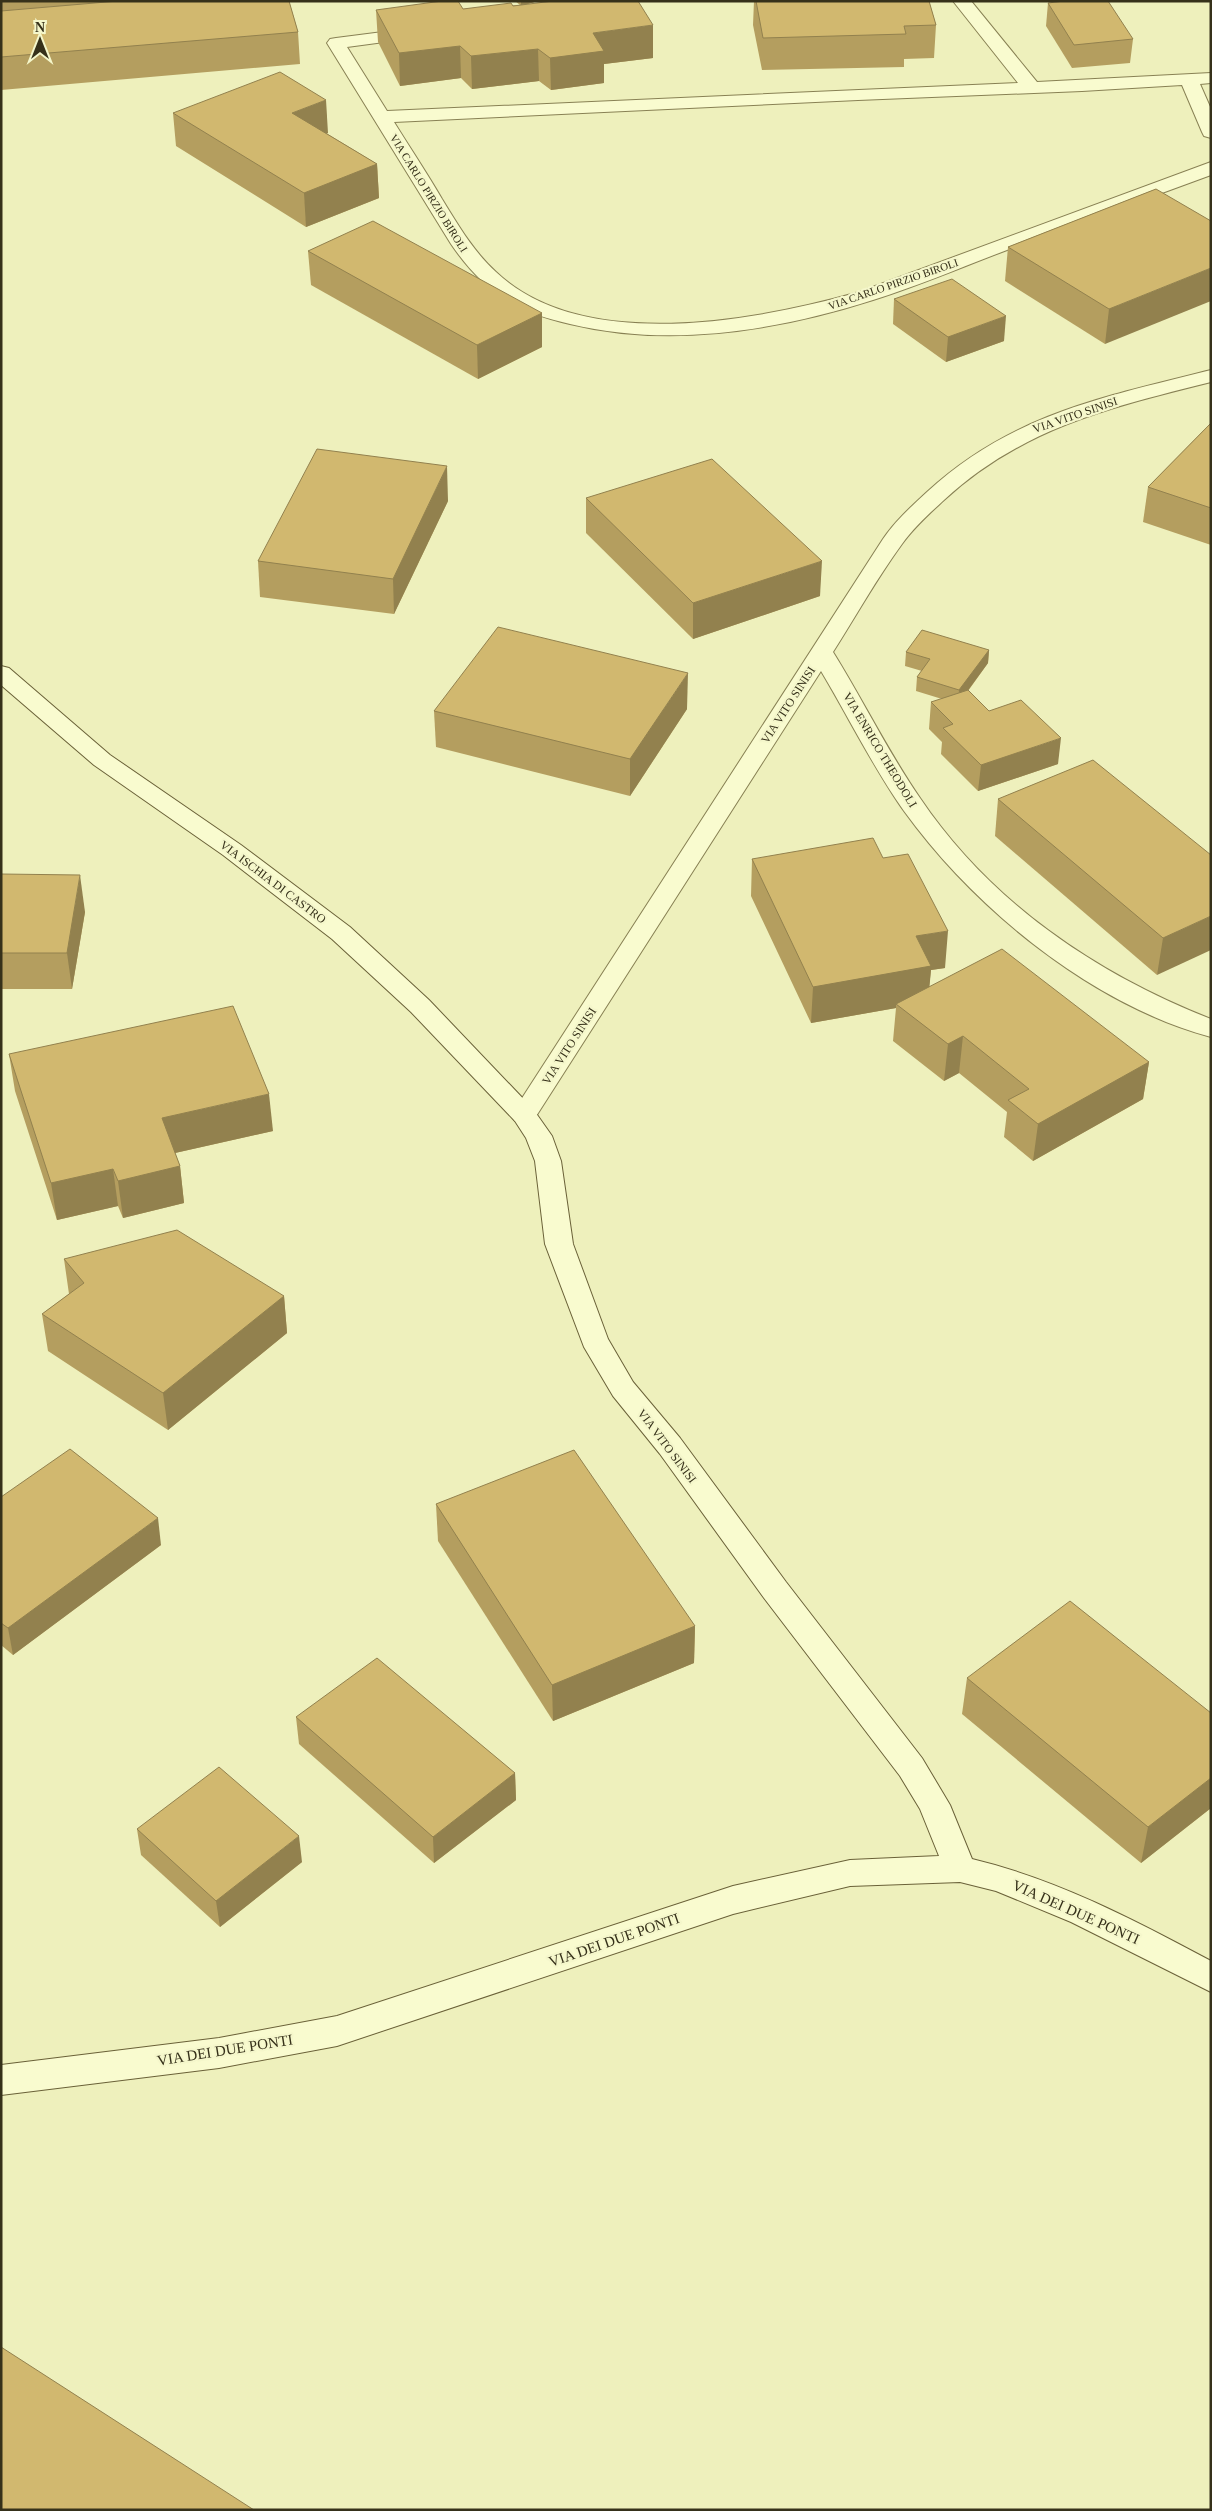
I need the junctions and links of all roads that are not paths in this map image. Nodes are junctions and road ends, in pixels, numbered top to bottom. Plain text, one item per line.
1 (962, 1) edge
2 (432, 30) edge
3 (1211, 78) edge
4 (1189, 79) junction
5 (1032, 88) junction
6 (382, 117) junction
7 (1211, 132) edge
8 (1211, 168) edge
9 (1211, 376) edge
10 (822, 653) junction
11 (1, 673) edge
12 (1211, 1029) edge
13 (524, 1114) junction
14 (960, 1869) junction
15 (1211, 1978) edge
16 (1, 2080) edge

1 - 5 street
2 - 6 street, VIA CARLO PIRZIO BIROLI
3 - 4 street
4 - 5 street
4 - 7 street
5 - 6 street
6 - 8 street, VIA CARLO PIRZIO BIROLI
9 - 10 street, VIA VITO SINISI
10 - 12 street, VIA ENRICO THEODOLI
10 - 13 street, VIA VITO SINISI
11 - 13 street, VIA ISCHIA DI CASTRO
13 - 14 street, VIA VITO SINISI
14 - 15 street, VIA DEI DUE PONTI
14 - 16 street, VIA DEI DUE PONTI

